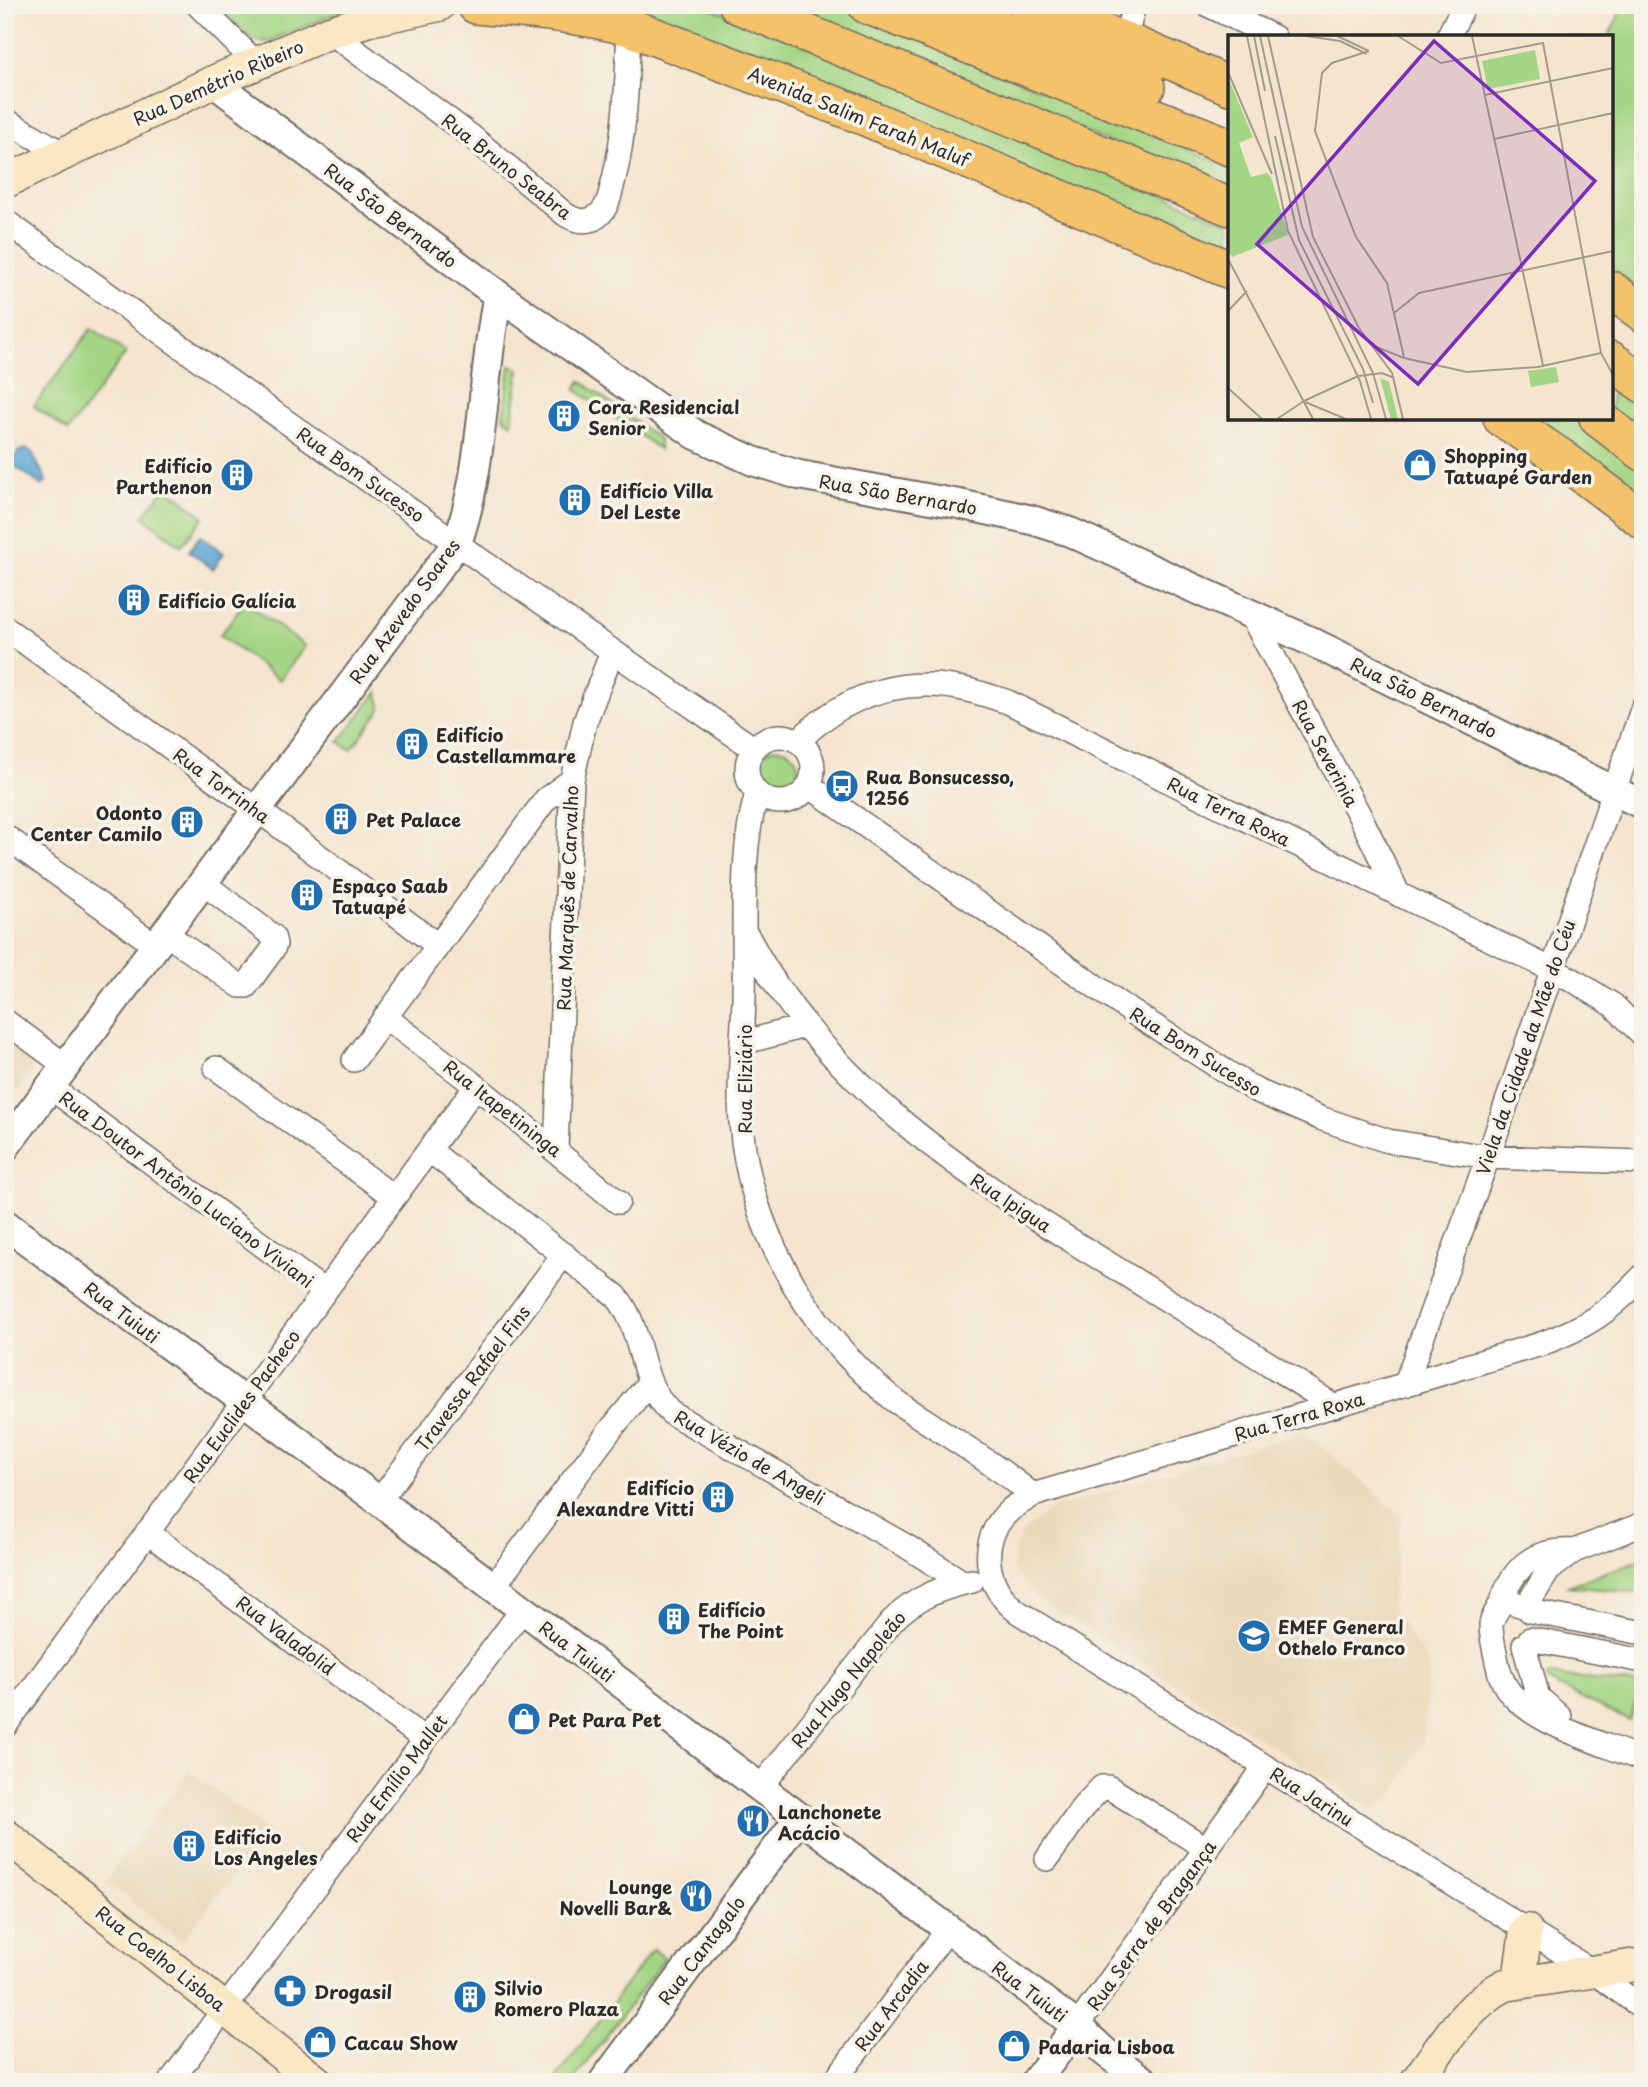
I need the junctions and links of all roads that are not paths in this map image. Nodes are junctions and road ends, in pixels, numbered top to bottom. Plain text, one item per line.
1 (198, 5) edge
2 (439, 5) edge
3 (476, 5) edge
4 (738, 5) edge
5 (867, 5) edge
6 (944, 5) edge
7 (1029, 5) edge
8 (1134, 5) edge
9 (1208, 5) edge
10 (1464, 5) edge
11 (629, 27) junction
12 (330, 32) junction
13 (1270, 35) edge
14 (1449, 35) edge
15 (1125, 41) junction
16 (256, 64) junction
17 (213, 82) junction
18 (1228, 85) edge
19 (5, 120) edge
20 (1228, 146) edge
21 (62, 153) junction
22 (5, 182) edge
23 (1228, 205) edge
24 (5, 221) edge
25 (1228, 269) edge
26 (1613, 291) edge
27 (498, 295) junction
28 (1643, 313) edge
29 (1613, 362) edge
30 (1643, 384) edge
31 (1505, 420) edge
32 (1601, 420) edge
33 (1643, 452) edge
34 (1643, 520) edge
35 (457, 543) junction
36 (1250, 613) junction
37 (5, 628) edge
38 (612, 652) junction
39 (1643, 707) edge
40 (799, 741) junction
41 (753, 748) junction
42 (572, 780) junction
43 (809, 786) junction
44 (1614, 790) junction
45 (757, 793) junction
46 (1643, 805) edge
47 (257, 810) junction
48 (5, 836) edge
49 (203, 883) junction
50 (1399, 895) junction
51 (746, 933) junction
52 (160, 940) junction
53 (437, 945) junction
54 (1551, 969) junction
55 (385, 1017) junction
56 (5, 1021) edge
57 (805, 1026) junction
58 (1643, 1035) edge
59 (742, 1043) junction
60 (354, 1060) dead end
61 (216, 1068) dead end
62 (58, 1076) junction
63 (477, 1086) junction
64 (5, 1147) edge
65 (556, 1149) junction
66 (429, 1150) junction
67 (1488, 1157) junction
68 (1643, 1162) edge
69 (394, 1197) junction
70 (618, 1202) dead end
71 (5, 1224) edge
72 (564, 1254) junction
73 (1643, 1276) edge
74 (324, 1291) junction
75 (649, 1383) junction
76 (1405, 1385) junction
77 (243, 1402) junction
78 (1334, 1406) junction
79 (1033, 1495) junction
80 (379, 1502) junction
81 (1643, 1524) edge
82 (147, 1532) junction
83 (1574, 1551) junction
84 (990, 1576) junction
85 (964, 1583) junction
86 (493, 1587) junction
87 (1501, 1605) junction
88 (1528, 1609) junction
89 (522, 1610) junction
90 (1492, 1633) junction
91 (1643, 1633) edge
92 (1527, 1642) junction
93 (1643, 1661) edge
94 (5, 1726) edge
95 (1581, 1734) junction
96 (424, 1739) junction
97 (1643, 1760) edge
98 (1265, 1767) junction
99 (760, 1788) junction
100 (799, 1818) junction
101 (5, 1835) edge
102 (1206, 1849) junction
103 (1047, 1859) dead end
104 (948, 1929) junction
105 (1526, 1930) junction
106 (1643, 1964) edge
107 (1592, 1971) junction
108 (1519, 1981) junction
109 (1643, 2008) edge
110 (225, 2009) junction
111 (1077, 2026) junction
112 (170, 2082) edge
113 (317, 2082) edge
114 (603, 2082) edge
115 (834, 2082) edge
116 (1035, 2082) edge
117 (1145, 2082) edge
118 (1416, 2082) edge

1 - 16 street
2 - 12 main road, Rua Demétrio Ribeiro
3 - 11 highway, Avenida Salim Farah Maluf
4 - 23 highway
5 - 20 highway
6 - 20 highway
7 - 15 highway
8 - 15 street
9 - 13 street
10 - 14 street
11 - 12 street, Rua Bruno Seabra
11 - 25 highway, Avenida Salim Farah Maluf
12 - 16 main road, Rua Demétrio Ribeiro
15 - 18 highway
16 - 17 main road, Rua Demétrio Ribeiro
17 - 21 main road, Rua Demétrio Ribeiro
17 - 27 street, Rua São Bernardo
19 - 21 street
21 - 22 main road, Rua Demétrio Ribeiro
24 - 35 street, Rua Bom Sucesso
26 - 28 highway
27 - 35 street, Rua Azevedo Soares
27 - 36 street, Rua São Bernardo
29 - 30 highway
31 - 34 highway
32 - 33 highway
35 - 38 street, Rua Bom Sucesso
35 - 47 street, Rua Azevedo Soares
36 - 44 street, Rua São Bernardo
36 - 50 street, Rua Severinia
37 - 47 street, Rua Torrinha
38 - 41 street, Rua Bom Sucesso
38 - 42 street, Rua Marquês de Carvalho
39 - 44 street, Viela da Cidade da Mãe do Céu
40 - 41 street
40 - 43 street
40 - 50 street, Rua Terra Roxa
41 - 45 street
42 - 53 street
42 - 65 street, Rua Marquês de Carvalho
43 - 45 street
43 - 67 street, Rua Bom Sucesso
44 - 46 street, Rua São Bernardo
44 - 54 street, Viela da Cidade da Mãe do Céu
45 - 51 street, Rua Eliziário
47 - 49 street, Rua Azevedo Soares
47 - 53 street, Rua Torrinha
48 - 52 street
49 - 52 street, Rua Azevedo Soares
49 - 52 street
50 - 54 street, Rua Terra Roxa
51 - 57 street, Rua Ipigua
51 - 59 street, Rua Eliziário
52 - 62 street, Rua Azevedo Soares
53 - 55 street
54 - 58 street, Rua Terra Roxa
54 - 67 street, Viela da Cidade da Mãe do Céu
55 - 60 street
55 - 63 street, Rua Itapetininga
56 - 62 street, Rua Doutor Antônio Luciano Viviani
57 - 59 street
57 - 78 street, Rua Ipigua
59 - 79 street, Rua Eliziário
61 - 69 street
62 - 64 street, Rua Azevedo Soares
62 - 74 street, Rua Doutor Antônio Luciano Viviani
63 - 65 street, Rua Itapetininga
63 - 66 street, Rua Euclides Pacheco
65 - 70 street, Rua Itapetininga
66 - 69 street, Rua Euclides Pacheco
66 - 72 street, Rua Vézio de Angeli
67 - 68 street, Rua Bom Sucesso
67 - 76 street, Viela da Cidade da Mãe do Céu
69 - 74 street, Rua Euclides Pacheco
71 - 77 street, Rua Tuiuti
72 - 75 street, Rua Vézio de Angeli
72 - 80 street, Travessa Rafael Fins
73 - 76 street, Rua Terra Roxa
74 - 77 street, Rua Euclides Pacheco
75 - 85 street, Rua Vézio de Angeli
75 - 86 street
76 - 78 street, Rua Terra Roxa
77 - 80 street, Rua Tuiuti
77 - 82 street, Rua Euclides Pacheco
78 - 79 street, Rua Terra Roxa
79 - 84 street, Rua Terra Roxa
80 - 86 street, Rua Tuiuti
81 - 83 street
82 - 94 street, Rua Euclides Pacheco
82 - 96 street, Rua Valadolid
83 - 87 street
83 - 88 street
84 - 85 street, Rua Hugo Napoleão
84 - 98 street, Rua Jarinu
85 - 99 street, Rua Hugo Napoleão
86 - 89 street, Rua Tuiuti
87 - 88 street
87 - 90 street
88 - 91 street
88 - 92 street
89 - 96 street, Rua Emílio Mallet
89 - 99 street, Rua Tuiuti
90 - 92 street
90 - 95 street
92 - 93 street
92 - 95 street
95 - 97 street
96 - 110 street, Rua Emílio Mallet
98 - 102 street, Rua Serra de Bragança
98 - 105 street, Rua Jarinu
99 - 100 street, Rua Tuiuti
100 - 104 street, Rua Tuiuti
100 - 114 street, Rua Cantagalo
101 - 110 main road, Rua Coelho Lisboa
102 - 103 street
102 - 111 street, Rua Serra de Bragança
104 - 111 street, Rua Tuiuti
104 - 115 street, Rua Arcadia
105 - 107 street, Rua Jarinu
105 - 108 main road
106 - 107 main road
107 - 108 main road
107 - 109 street, Rua Jarinu
108 - 118 main road
110 - 112 street, Rua Emílio Mallet
110 - 113 main road, Rua Coelho Lisboa
111 - 116 street, Rua Serra de Bragança
111 - 117 street, Rua Tuiuti

